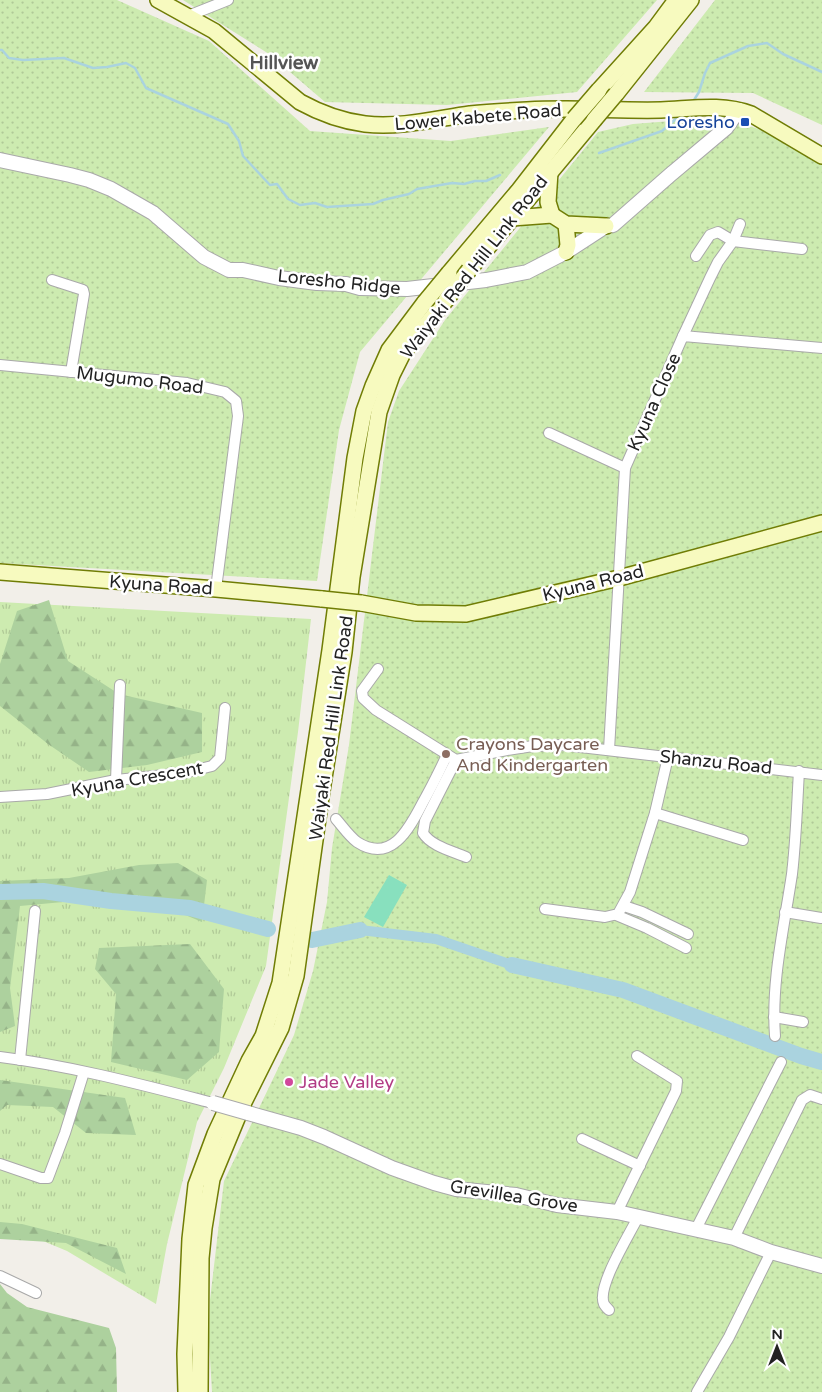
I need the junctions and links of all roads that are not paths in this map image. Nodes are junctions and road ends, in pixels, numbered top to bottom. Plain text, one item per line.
1 (158, 0) edge
2 (228, 0) edge
3 (676, 0) edge
4 (691, 0) edge
5 (188, 16) junction
6 (739, 110) junction
7 (822, 156) edge
8 (0, 160) edge
9 (550, 172) junction
10 (552, 215) junction
11 (512, 218) junction
12 (566, 224) junction
13 (740, 224) dead end
14 (606, 226) junction
15 (733, 241) junction
16 (802, 249) dead end
17 (566, 252) junction
18 (696, 256) dead end
19 (52, 280) dead end
20 (683, 336) junction
21 (822, 348) edge
22 (0, 365) edge
23 (71, 372) junction
24 (549, 433) dead end
25 (625, 468) junction
26 (822, 523) edge
27 (0, 572) edge
28 (619, 578) junction
29 (216, 589) junction
30 (378, 670) dead end
31 (120, 685) dead end
32 (225, 708) dead end
33 (610, 750) junction
34 (668, 757) junction
35 (452, 758) junction
36 (799, 771) junction
37 (822, 775) edge
38 (116, 780) junction
39 (0, 797) edge
40 (655, 813) junction
41 (336, 819) dead end
42 (743, 840) dead end
43 (466, 857) dead end
44 (624, 906) junction
45 (545, 909) dead end
46 (35, 911) dead end
47 (785, 912) junction
48 (616, 915) junction
49 (821, 918) edge
50 (688, 934) dead end
51 (686, 948) dead end
52 (774, 1017) junction
53 (803, 1022) dead end
54 (775, 1036) dead end
55 (637, 1056) dead end
56 (0, 1058) edge
57 (20, 1060) junction
58 (781, 1062) dead end
59 (84, 1072) junction
60 (822, 1099) edge
61 (213, 1103) joint
62 (582, 1139) dead end
63 (0, 1164) edge
64 (640, 1166) junction
65 (617, 1212) junction
66 (638, 1217) junction
67 (696, 1229) junction
68 (734, 1238) junction
69 (771, 1252) junction
70 (822, 1266) edge
71 (0, 1276) edge
72 (36, 1293) dead end
73 (608, 1310) dead end
74 (186, 1392) edge
75 (200, 1392) edge
76 (697, 1392) edge

1 - 5 main road, Lower Kabete Road
2 - 5 street
3 - 74 main road, Waiyaki Red Hill Link Road, bridge
4 - 9 main road, Waiyaki Red Hill Link Road, bridge
5 - 6 main road, Lower Kabete Road
6 - 7 main road, Lower Kabete Road
6 - 14 street, Loresho Ridge
8 - 17 street, Loresho Ridge
9 - 10 main road
9 - 11 main road, Waiyaki Red Hill Link Road
10 - 11 main road
10 - 12 main road
11 - 75 main road, Waiyaki Red Hill Link Road, bridge
12 - 14 main road
12 - 17 main road
13 - 15 street
14 - 17 street, Loresho Ridge
15 - 16 street
15 - 18 street
15 - 20 street
19 - 23 street
20 - 21 street, Kyuna Close
20 - 25 street, Kyuna Close
22 - 23 street, Mugumo Road
23 - 29 street, Mugumo Road
24 - 25 street
25 - 28 street, Kyuna Close
26 - 28 main road, Kyuna Road
27 - 29 main road, Kyuna Road
28 - 29 main road, Kyuna Road, bridge
28 - 33 street
30 - 35 street
31 - 38 street
32 - 38 street, Kyuna Crescent
33 - 34 street, Shanzu Road
33 - 35 street, Shanzu Road
34 - 36 street, Shanzu Road
34 - 40 street
35 - 41 street
35 - 43 street
36 - 37 street, Shanzu Road
36 - 47 street
38 - 39 street, Kyuna Crescent
40 - 42 street
40 - 44 street
44 - 48 street
44 - 50 street
45 - 48 street
46 - 57 street
47 - 49 street
47 - 52 street
48 - 51 street
52 - 53 street
52 - 54 street
55 - 64 street
56 - 57 street
57 - 59 street
58 - 67 street
59 - 61 street
59 - 63 street
60 - 68 street
61 - 65 street, Grevillea Grove, bridge
62 - 64 street
64 - 65 street
65 - 66 street, Grevillea Grove
66 - 67 street, Grevillea Grove
66 - 73 street
67 - 68 street, Grevillea Grove
68 - 69 street, Grevillea Grove
69 - 70 street, Grevillea Grove
69 - 76 street
71 - 72 street

